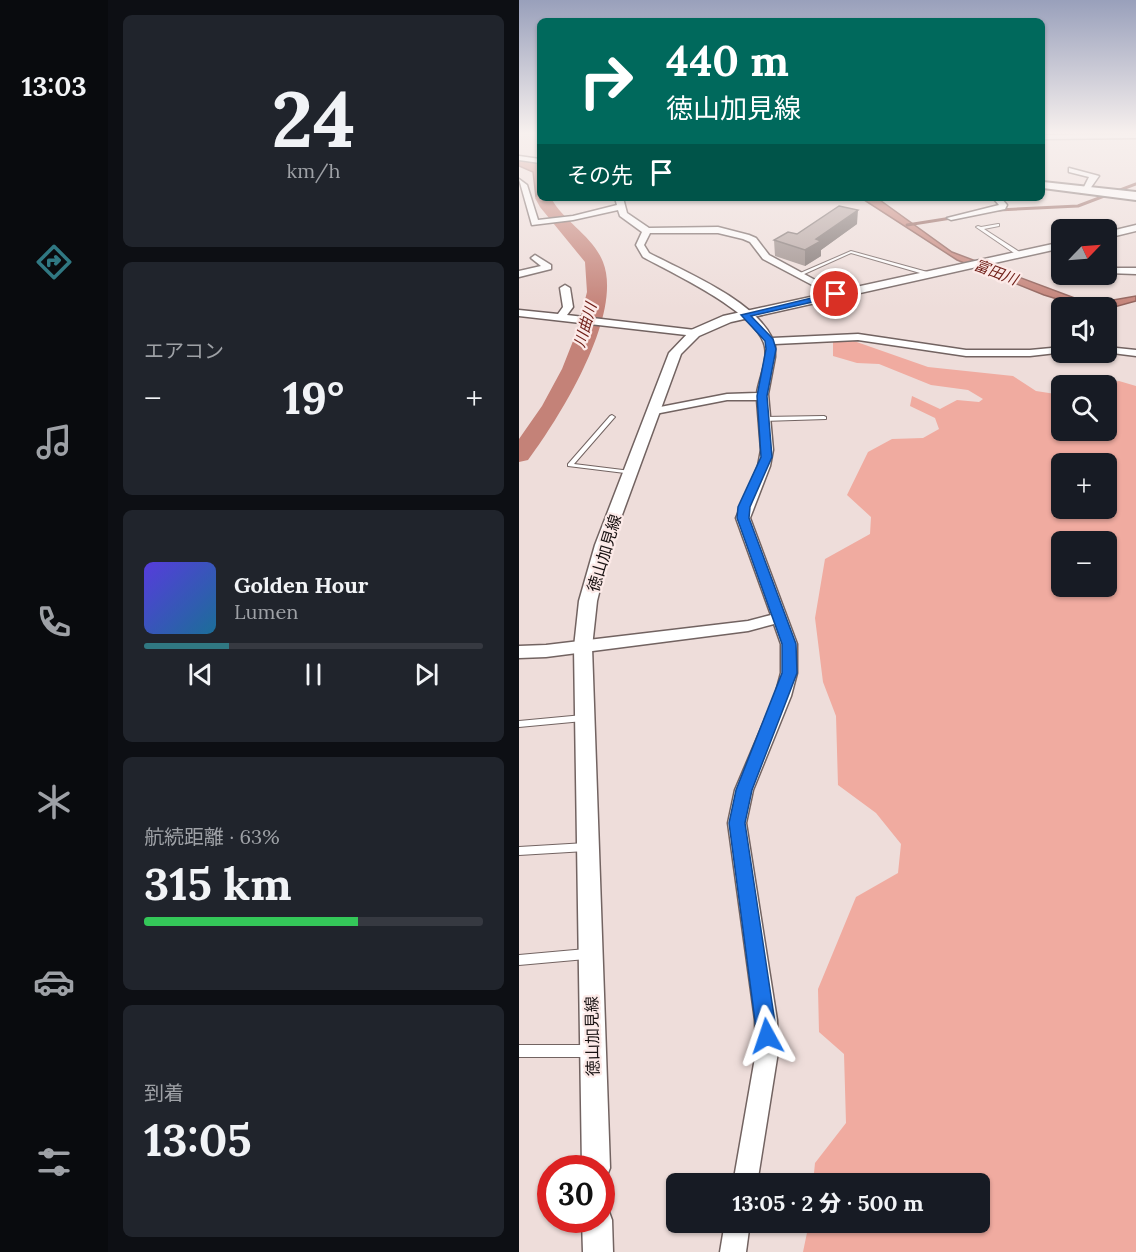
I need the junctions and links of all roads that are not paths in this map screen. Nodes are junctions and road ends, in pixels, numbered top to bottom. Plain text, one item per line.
1 (525, 192) edge
2 (1100, 192) edge
3 (1136, 196) edge
4 (1000, 201) edge
5 (620, 202) edge
6 (951, 218) dead end
7 (998, 225) dead end
8 (1136, 228) edge
9 (647, 231) junction
10 (1117, 233) edge
11 (1051, 247) edge
12 (1019, 254) junction
13 (535, 258) dead end
14 (1136, 271) edge
15 (1117, 272) edge
16 (519, 274) edge
17 (799, 274) junction
18 (929, 274) junction
19 (565, 288) dead end
20 (836, 294) junction
21 (519, 313) edge
22 (745, 315) junction
23 (558, 317) junction
24 (519, 324) edge
25 (695, 333) junction
26 (769, 341) junction
27 (1051, 351) edge
28 (1117, 351) edge
29 (1136, 353) edge
30 (762, 396) junction
31 (655, 411) junction
32 (612, 417) dead end
33 (824, 418) dead end
34 (763, 419) junction
35 (631, 473) junction
36 (779, 618) junction
37 (583, 647) junction
38 (519, 652) edge
39 (586, 718) junction
40 (519, 724) edge
41 (588, 847) junction
42 (519, 851) edge
43 (591, 954) junction
44 (519, 960) edge
45 (519, 1051) edge
46 (592, 1051) junction
47 (596, 1155) edge
48 (747, 1173) edge
49 (597, 1233) edge
50 (736, 1233) edge
51 (598, 1252) edge
52 (733, 1252) edge

1 - 5 street
2 - 3 main road
4 - 6 street
5 - 9 street
7 - 12 lane
8 - 10 street
9 - 17 street
9 - 22 street
11 - 12 street, 徳山加見線
12 - 18 street, 徳山加見線
13 - 16 street
14 - 15 street
17 - 18 lane
17 - 20 street
18 - 20 street, 徳山加見線
19 - 23 street
20 - 22 street, 徳山加見線
21 - 23 street
22 - 25 street, 徳山加見線
22 - 26 street
23 - 24 street
23 - 25 street
25 - 31 street, 徳山加見線
26 - 27 street
26 - 30 street
28 - 29 street
30 - 31 street
30 - 34 street
31 - 35 street, 徳山加見線
32 - 35 lane
33 - 34 lane
34 - 36 street
35 - 37 street, 徳山加見線
36 - 37 street
36 - 48 street
37 - 38 street
37 - 39 street, 徳山加見線
39 - 40 lane
39 - 41 street, 徳山加見線
41 - 42 lane
41 - 43 street, 徳山加見線
43 - 44 lane
43 - 46 street, 徳山加見線
45 - 46 lane
46 - 47 street, 徳山加見線
49 - 51 street
50 - 52 street

